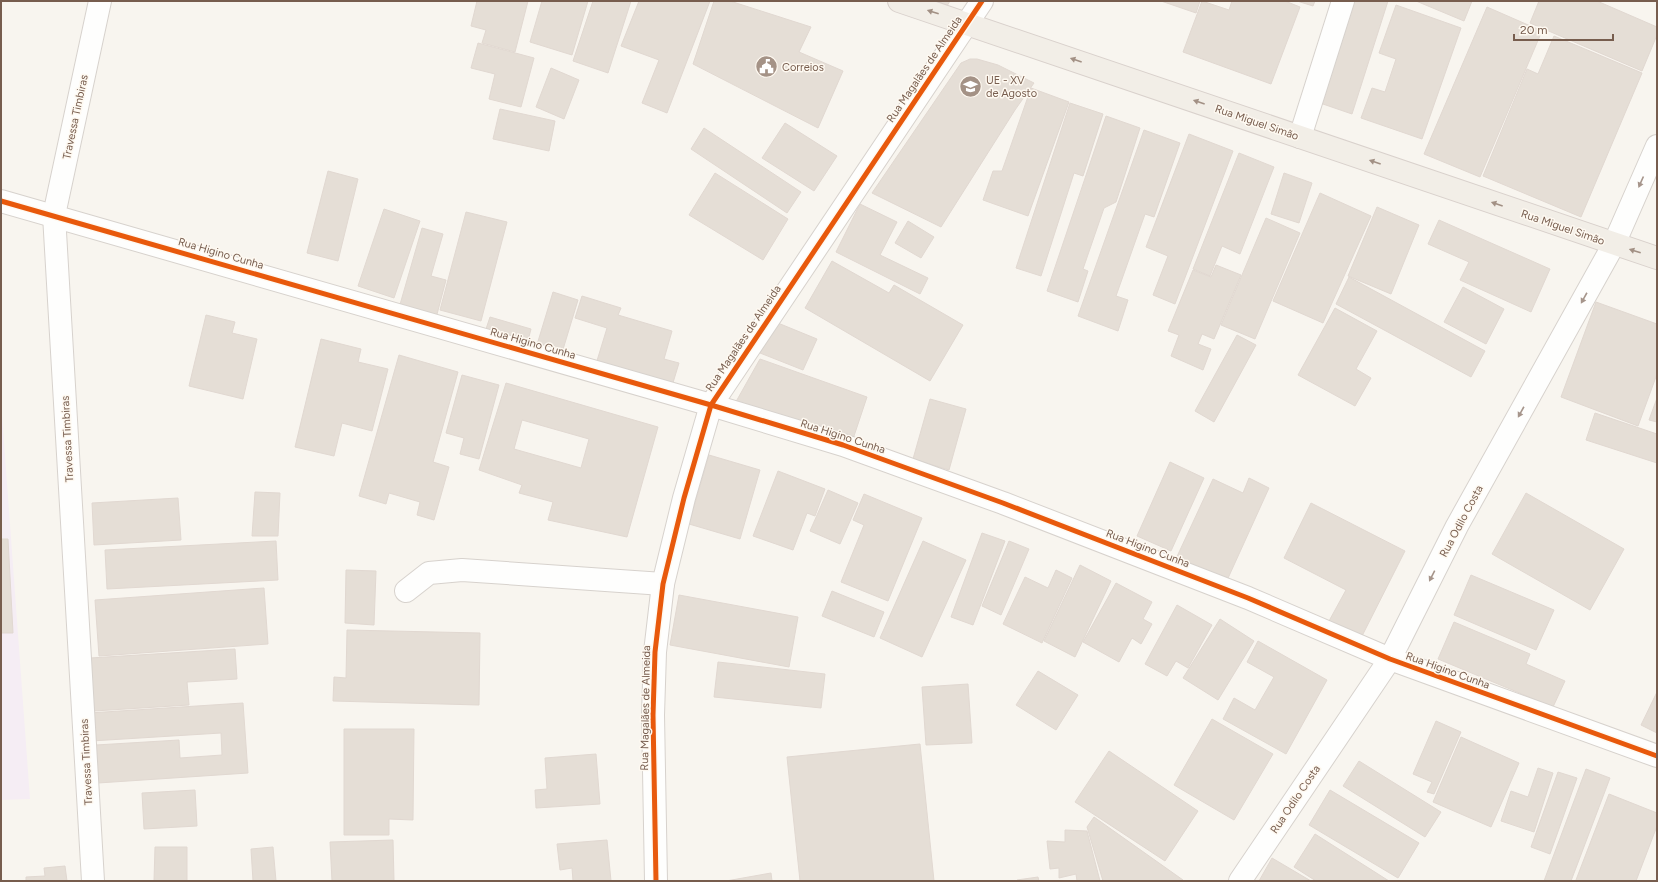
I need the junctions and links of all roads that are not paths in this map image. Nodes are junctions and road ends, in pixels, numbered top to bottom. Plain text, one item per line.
1 (100, 1) edge
2 (899, 1) edge
3 (982, 1) edge
4 (1343, 1) edge
5 (967, 23) junction
6 (1300, 137) junction
7 (1657, 146) edge
8 (1, 201) edge
9 (54, 215) junction
10 (1614, 244) junction
11 (1657, 258) edge
12 (710, 405) junction
13 (663, 584) junction
14 (406, 591) dead end
15 (1390, 659) junction
16 (1657, 756) edge
17 (93, 881) edge
18 (656, 881) edge
19 (1240, 881) edge

1 - 9 street, Travessa Timbiras
5 -> 2 main road, Rua Miguel Simão
3 - 5 street, Rua Magalães de Almeida
4 - 6 street
6 -> 5 main road, Rua Miguel Simão
5 - 12 street, Rua Magalães de Almeida
10 -> 6 main road, Rua Miguel Simão
7 -> 10 street, Rua Odilo Costa
8 - 9 street, Rua Higino Cunha
9 - 12 street, Rua Higino Cunha
9 - 17 street, Travessa Timbiras
11 -> 10 main road, Rua Miguel Simão
10 -> 15 street, Rua Odilo Costa
12 - 13 street, Rua Magalães de Almeida
12 - 15 street, Rua Higino Cunha
13 - 14 street
13 - 18 street, Rua Magalães de Almeida
15 - 16 street, Rua Higino Cunha
15 - 19 street, Rua Odilo Costa

